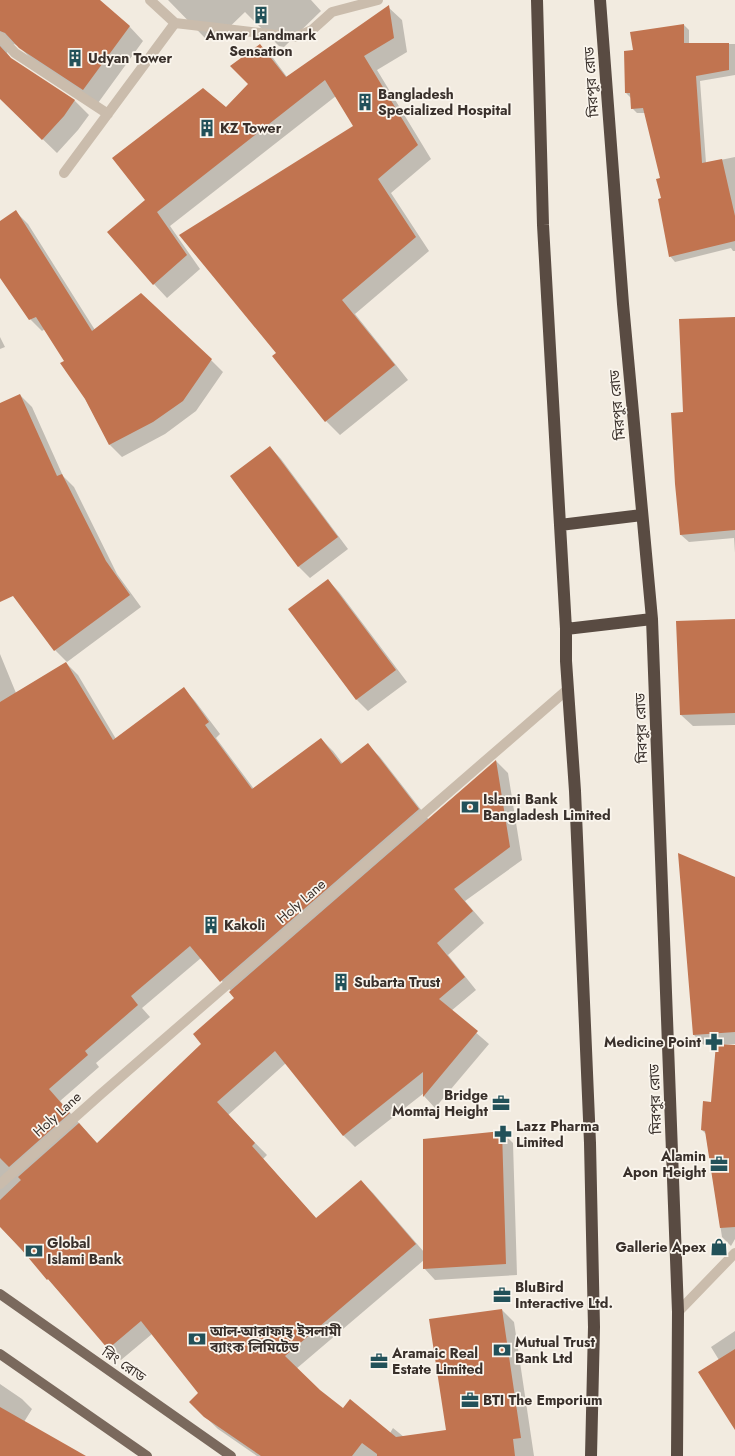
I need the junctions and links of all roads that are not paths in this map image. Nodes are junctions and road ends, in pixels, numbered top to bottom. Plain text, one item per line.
1 (150, 0) edge
2 (378, 0) edge
3 (537, 0) edge
4 (600, 0) edge
5 (175, 23) junction
6 (0, 38) edge
7 (108, 114) junction
8 (64, 173) dead end
9 (642, 515) junction
10 (560, 525) junction
11 (652, 619) junction
12 (566, 628) junction
13 (568, 689) junction
14 (0, 1184) edge
15 (735, 1253) edge
16 (0, 1294) edge
17 (678, 1312) junction
18 (0, 1354) edge
19 (147, 1456) edge
20 (231, 1456) edge
21 (591, 1456) edge
22 (677, 1456) edge

1 - 5 street
2 - 5 street
3 - 10 highway
4 - 9 highway, মিরপুর রোড
5 - 7 street
6 - 7 street
7 - 8 street
9 - 10 highway
9 - 11 highway, মিরপুর রোড
10 - 12 highway
11 - 12 highway
11 - 17 highway, মিরপুর রোড
12 - 13 highway
13 - 14 street, Holy Lane
13 - 21 highway
15 - 17 street
16 - 20 main road, রিং রোড
17 - 22 highway, মিরপুর রোড
18 - 19 main road

